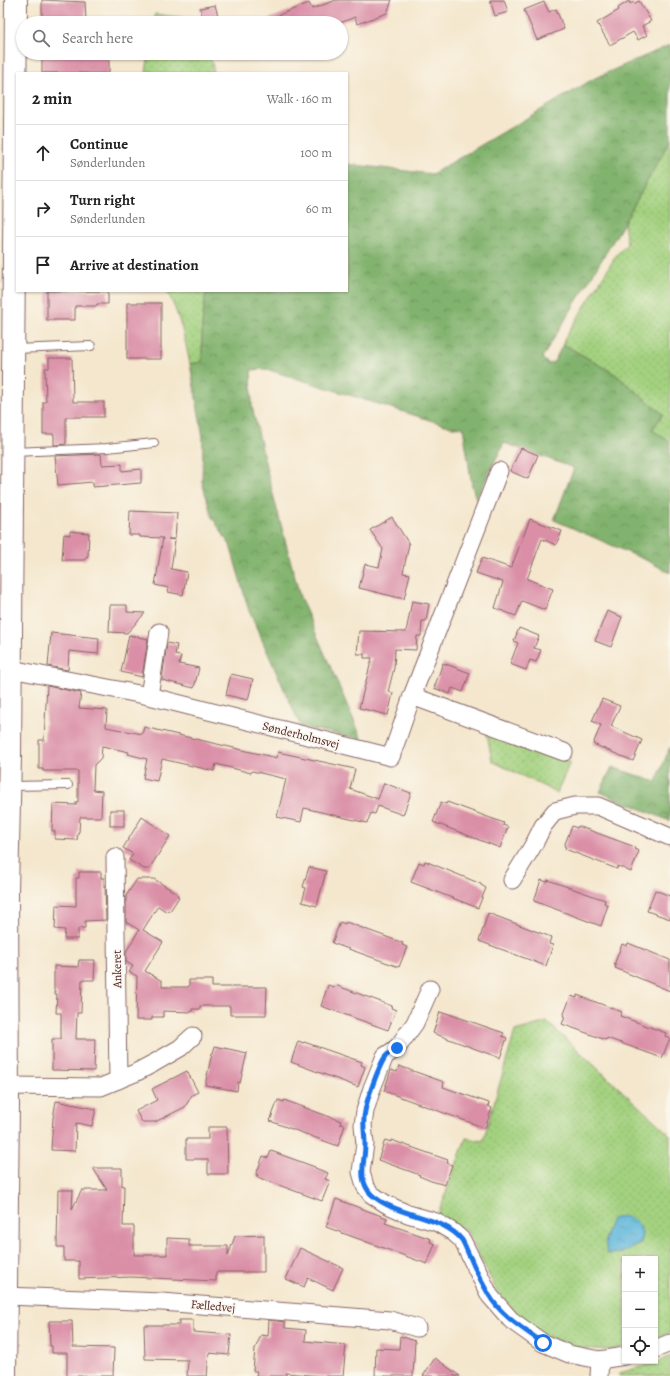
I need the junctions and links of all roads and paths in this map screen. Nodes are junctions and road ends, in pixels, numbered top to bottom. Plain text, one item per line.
1 (16, 0) edge
2 (91, 346) dead end
3 (13, 349) junction
4 (154, 444) dead end
5 (12, 452) junction
6 (499, 471) dead end
7 (159, 632) dead end
8 (11, 669) junction
9 (149, 696) junction
10 (412, 696) junction
11 (564, 752) dead end
12 (68, 785) dead end
13 (9, 786) junction
14 (670, 837) edge
15 (115, 857) dead end
16 (512, 880) dead end
17 (3, 935) edge
18 (430, 989) dead end
19 (4, 1002) edge
20 (193, 1036) dead end
21 (118, 1080) junction
22 (5, 1099) edge
23 (6, 1296) junction
24 (417, 1328) dead end
25 (670, 1343) edge
26 (658, 1348) edge
27 (622, 1357) edge
28 (599, 1368) edge
29 (5, 1376) edge

1 - 3 street
2 - 3 lane
3 - 5 street
4 - 5 lane
5 - 8 street
6 - 10 street, Sønderholmsvej
7 - 9 street
8 - 9 street, Sønderholmsvej
8 - 13 street
9 - 10 street, Sønderholmsvej
10 - 11 street
12 - 13 lane
13 - 17 street
14 - 16 street
15 - 21 street, Ankeret
17 - 19 street
18 - 28 street
19 - 22 street
20 - 21 street
21 - 22 street
22 - 23 street
23 - 24 street, Fælledvej
23 - 29 street
25 - 26 street
27 - 28 street

